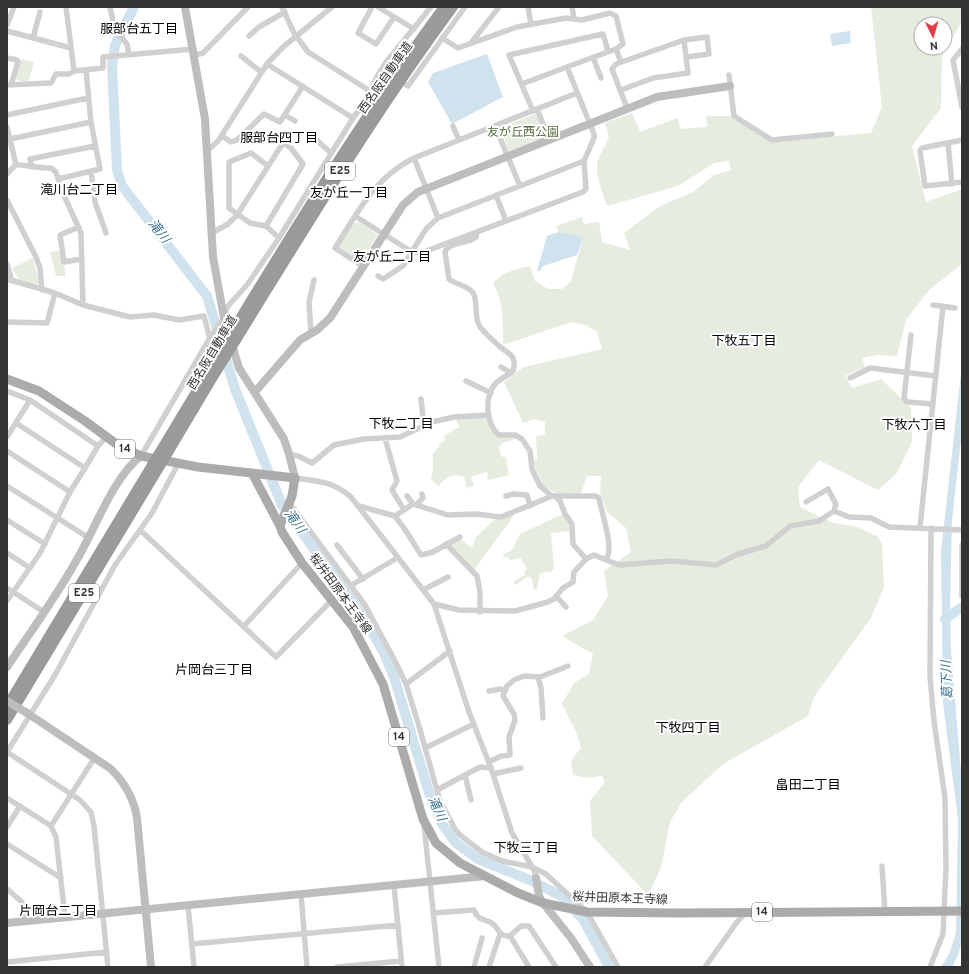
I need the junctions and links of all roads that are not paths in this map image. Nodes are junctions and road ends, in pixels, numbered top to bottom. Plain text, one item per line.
1 (14, 7) edge
2 (66, 7) edge
3 (110, 7) edge
4 (185, 7) edge
5 (248, 7) edge
6 (332, 7) edge
7 (372, 7) edge
8 (378, 7) edge
9 (431, 7) edge
10 (444, 7) edge
11 (453, 7) edge
12 (465, 7) edge
13 (499, 7) edge
14 (528, 7) edge
15 (572, 7) edge
16 (284, 10) edge
17 (610, 10) edge
18 (40, 12) dead end
19 (394, 17) junction
20 (574, 19) junction
21 (531, 24) junction
22 (7, 25) edge
23 (414, 29) junction
24 (7, 31) edge
25 (249, 36) dead end
26 (33, 38) junction
27 (296, 38) junction
28 (442, 38) junction
29 (684, 40) junction
30 (471, 44) junction
31 (71, 48) junction
32 (616, 49) junction
33 (962, 49) edge
34 (608, 51) junction
35 (194, 52) junction
36 (129, 55) junction
37 (241, 56) dead end
38 (593, 57) junction
39 (687, 57) junction
40 (7, 58) edge
41 (621, 62) junction
42 (267, 64) junction
43 (567, 67) junction
44 (86, 70) junction
45 (74, 71) junction
46 (262, 72) junction
47 (729, 75) dead end
48 (601, 78) dead end
49 (522, 84) junction
50 (9, 85) edge
51 (303, 86) junction
52 (408, 86) dead end
53 (730, 86) junction
54 (622, 90) junction
55 (370, 91) junction
56 (577, 93) junction
57 (88, 98) junction
58 (962, 107) edge
59 (627, 108) junction
60 (535, 110) junction
61 (7, 115) edge
62 (285, 115) junction
63 (352, 118) junction
64 (295, 121) dead end
65 (91, 122) junction
66 (589, 123) junction
67 (453, 126) dead end
68 (495, 126) junction
69 (7, 127) edge
70 (311, 134) dead end
71 (832, 134) dead end
72 (222, 136) junction
73 (10, 139) junction
74 (549, 139) junction
75 (459, 140) junction
76 (962, 140) edge
77 (948, 143) junction
78 (95, 146) junction
79 (207, 151) junction
80 (331, 152) junction
81 (507, 156) junction
82 (414, 158) junction
83 (584, 161) junction
84 (16, 165) junction
85 (268, 166) junction
86 (32, 167) junction
87 (91, 171) junction
88 (7, 174) edge
89 (58, 179) junction
90 (962, 182) edge
91 (952, 184) junction
92 (520, 186) junction
93 (426, 188) junction
94 (496, 195) junction
95 (7, 200) edge
96 (237, 215) junction
97 (355, 216) junction
98 (438, 218) junction
99 (506, 221) junction
100 (266, 226) junction
101 (79, 228) junction
102 (477, 232) junction
103 (106, 233) dead end
104 (212, 233) junction
105 (384, 235) junction
106 (279, 238) junction
107 (412, 252) junction
108 (81, 259) junction
109 (7, 264) edge
110 (364, 267) junction
111 (378, 276) dead end
112 (10, 280) edge
113 (314, 280) dead end
114 (42, 290) junction
115 (55, 293) junction
116 (83, 305) junction
117 (933, 305) dead end
118 (943, 306) junction
119 (955, 308) dead end
120 (224, 318) junction
121 (7, 322) edge
122 (311, 333) junction
123 (235, 335) junction
124 (911, 335) dead end
125 (210, 338) junction
126 (501, 367) dead end
127 (907, 372) junction
128 (511, 373) junction
129 (936, 376) junction
130 (850, 378) dead end
131 (7, 379) edge
132 (466, 381) dead end
133 (7, 391) edge
134 (255, 392) junction
135 (491, 393) junction
136 (421, 399) dead end
137 (30, 400) junction
138 (933, 404) junction
139 (488, 415) junction
140 (16, 423) junction
141 (424, 426) junction
142 (7, 437) edge
143 (106, 437) junction
144 (385, 438) junction
145 (98, 446) junction
146 (7, 451) edge
147 (289, 454) junction
148 (162, 455) junction
149 (141, 456) junction
150 (178, 464) junction
151 (156, 465) junction
152 (85, 468) junction
153 (257, 474) junction
154 (295, 478) junction
155 (7, 486) edge
156 (70, 492) junction
157 (422, 494) dead end
158 (406, 496) dead end
159 (506, 496) dead end
160 (553, 496) junction
161 (806, 502) dead end
162 (290, 504) junction
163 (414, 505) junction
164 (358, 506) junction
165 (530, 506) junction
166 (404, 510) junction
167 (834, 511) junction
168 (395, 516) junction
169 (58, 518) junction
170 (7, 520) edge
171 (281, 523) junction
172 (920, 527) junction
173 (931, 528) junction
174 (140, 530) junction
175 (962, 530) edge
176 (460, 537) dead end
177 (89, 538) junction
178 (44, 544) junction
179 (446, 544) junction
180 (337, 545) dead end
181 (962, 545) edge
182 (7, 553) edge
183 (397, 558) junction
184 (586, 559) junction
185 (606, 559) junction
186 (302, 563) junction
187 (30, 568) junction
188 (448, 577) dead end
189 (363, 579) junction
190 (350, 586) junction
191 (7, 588) edge
192 (423, 590) junction
193 (13, 592) junction
194 (962, 595) edge
195 (556, 596) junction
196 (332, 600) junction
197 (7, 601) edge
198 (434, 604) junction
199 (566, 607) dead end
200 (44, 612) junction
201 (480, 612) junction
202 (244, 626) junction
203 (450, 651) junction
204 (568, 666) dead end
205 (7, 667) edge
206 (538, 677) junction
207 (406, 684) junction
208 (489, 691) dead end
209 (505, 691) junction
210 (7, 701) edge
211 (7, 706) edge
212 (29, 715) junction
213 (544, 718) dead end
214 (7, 720) edge
215 (474, 724) junction
216 (425, 748) junction
217 (7, 752) edge
218 (95, 757) junction
219 (489, 762) junction
220 (521, 768) dead end
221 (492, 771) junction
222 (465, 775) junction
223 (437, 790) junction
224 (71, 794) junction
225 (7, 798) edge
226 (470, 800) dead end
227 (20, 806) junction
228 (423, 819) junction
229 (51, 826) junction
230 (7, 827) edge
231 (7, 844) edge
232 (882, 866) dead end
233 (532, 867) junction
234 (485, 876) junction
235 (61, 878) junction
236 (536, 878) joint
237 (430, 882) junction
238 (394, 885) junction
239 (7, 889) edge
240 (301, 894) junction
241 (541, 900) junction
242 (188, 905) junction
243 (145, 909) junction
244 (943, 911) junction
245 (962, 911) edge
246 (584, 912) junction
247 (746, 912) junction
248 (885, 912) junction
249 (103, 913) junction
250 (433, 914) junction
251 (64, 917) junction
252 (26, 921) junction
253 (7, 923) edge
254 (398, 925) junction
255 (304, 933) junction
256 (500, 934) junction
257 (510, 936) junction
258 (482, 938) dead end
259 (192, 944) junction
260 (107, 952) junction
261 (7, 962) edge
262 (402, 964) edge
263 (108, 967) edge
264 (151, 967) edge
265 (194, 967) edge
266 (307, 967) edge
267 (337, 967) edge
268 (439, 967) edge
269 (474, 967) edge
270 (489, 967) edge
271 (529, 967) edge
272 (556, 967) edge
273 (590, 967) edge
274 (618, 967) edge
275 (705, 967) edge
276 (930, 967) edge

1 - 22 street
2 - 31 street
3 - 36 street
4 - 35 street
5 - 35 street
6 - 27 street
7 - 19 street
8 - 19 street
9 - 23 street
10 - 123 highway, 西名阪自動車道 / E25
11 - 123 highway, 西名阪自動車道 / E25
12 - 28 street
13 - 30 street
14 - 21 street
15 - 20 street
16 - 25 street
16 - 27 street
17 - 20 street
17 - 32 street
18 - 26 street
19 - 23 street
20 - 21 street
21 - 30 street
23 - 55 street
24 - 26 street
26 - 31 street
27 - 42 street
27 - 55 street
28 - 30 street
28 - 52 street
29 - 39 street
29 - 39 street
29 - 41 street
31 - 45 street
32 - 34 street
32 - 41 street
33 - 58 street
34 - 38 street
34 - 49 street
35 - 36 street
35 - 79 street
36 - 44 street
37 - 46 street
38 - 43 street
38 - 48 street
39 - 54 street
40 - 50 street
41 - 54 street
42 - 46 street
42 - 51 street
43 - 49 street
43 - 56 street
44 - 45 street
44 - 57 street
45 - 50 street
46 - 72 street
47 - 53 street
49 - 60 street
51 - 62 street
51 - 63 street
53 - 59 street
53 - 71 street
54 - 59 street
55 - 63 street
56 - 60 street
56 - 66 street
57 - 61 street
57 - 65 street
59 - 66 street
60 - 68 street
60 - 74 street
62 - 64 street
62 - 72 street
63 - 80 street
65 - 73 street
65 - 78 street
66 - 74 street
66 - 83 street
67 - 75 street
68 - 75 street
68 - 81 street
69 - 73 street
70 - 80 street
72 - 79 street
73 - 84 street
74 - 81 street
75 - 82 street
76 - 77 street
77 - 91 street
77 - 91 street
78 - 86 street
78 - 87 street
79 - 104 street
80 - 106 street
81 - 92 street
81 - 93 street
82 - 93 street
82 - 97 street
83 - 92 street
83 - 99 street
84 - 86 street
84 - 88 street
85 - 96 street
85 - 96 street
85 - 100 street
86 - 89 street
87 - 89 street
87 - 103 street
89 - 101 street
90 - 91 street
92 - 94 street
93 - 98 street
93 - 105 street
94 - 98 street
94 - 99 street
95 - 114 street
96 - 100 street
96 - 104 street
97 - 105 street
97 - 110 street
98 - 107 street
99 - 102 street
100 - 106 street
101 - 108 street
101 - 108 street
102 - 107 street
102 - 128 street
104 - 120 street
105 - 107 street
105 - 110 street
106 - 120 street
107 - 111 street
108 - 116 street
109 - 112 street
110 - 122 street
112 - 114 street
113 - 122 street
114 - 115 street
115 - 116 street
115 - 121 street
116 - 125 street
117 - 118 street
118 - 119 street
118 - 129 street
120 - 125 street
120 - 134 street
122 - 134 street
123 - 148 highway, 西名阪自動車道 / E25, bridge
123 - 148 highway, 西名阪自動車道 / E25, bridge
124 - 127 street
125 - 149 street
126 - 128 street
127 - 129 street
127 - 130 street
127 - 138 street
128 - 135 street
129 - 138 street
131 - 143 main road, 14
132 - 135 street
133 - 137 street
134 - 147 street
135 - 139 street
136 - 141 street
137 - 140 street
137 - 145 street
138 - 172 street
139 - 141 street
139 - 160 street
140 - 142 street
140 - 152 street
141 - 144 street
143 - 145 street
143 - 149 main road, 14
144 - 147 street
144 - 166 street
145 - 152 street
146 - 156 street
147 - 154 street
148 - 151 highway, 西名阪自動車道 / E25, bridge
149 - 150 main road, 14
149 - 177 street
150 - 153 main road, 14
150 - 174 street
151 - 211 highway, 西名阪自動車道 / E25
151 - 214 highway, 西名阪自動車道 / E25
152 - 156 street
153 - 154 main road, 14
153 - 171 main road, 桜井田原本王寺線 / 14
154 - 162 main road
154 - 164 street
155 - 169 street
156 - 169 street
157 - 163 street
158 - 163 street
159 - 165 street
160 - 165 street
160 - 184 street
160 - 185 street
161 - 167 street
162 - 171 main road
162 - 190 street
163 - 165 street
163 - 166 street
164 - 168 street
164 - 183 street
166 - 168 street
167 - 172 street
167 - 185 street
168 - 179 street
169 - 177 street
169 - 178 street
170 - 178 street
171 - 186 main road, 桜井田原本王寺線 / 14
172 - 173 street
173 - 175 street
173 - 244 street
174 - 202 street
174 - 212 street
176 - 179 street
177 - 200 street
178 - 187 street
179 - 201 street
180 - 189 street
181 - 194 street
182 - 187 street
183 - 189 street
183 - 192 street
184 - 185 street
184 - 195 street
186 - 196 main road, 桜井田原本王寺線 / 14
186 - 202 street
187 - 193 street
188 - 192 street
189 - 190 street
190 - 207 street
191 - 193 street
192 - 198 street
193 - 197 street
193 - 200 street
195 - 199 street
195 - 201 street
196 - 202 street
196 - 228 main road, 桜井田原本王寺線 / 14
198 - 201 street
198 - 203 street
200 - 205 street
203 - 207 street
203 - 215 street
204 - 206 street
206 - 209 street
206 - 213 street
207 - 216 street
208 - 209 street
209 - 219 street
210 - 212 street, bridge
212 - 217 street
212 - 218 street
215 - 216 street
215 - 219 street
216 - 223 street
217 - 224 street
218 - 224 street
218 - 243 street
219 - 221 street
220 - 221 street
221 - 222 street
221 - 233 street
222 - 223 street
222 - 226 street
223 - 233 street
224 - 229 street
224 - 249 street
225 - 227 street
227 - 229 street
227 - 230 street
228 - 234 main road, 桜井田原本王寺線 / 14
228 - 237 street
229 - 235 street
231 - 235 street
232 - 248 street
233 - 236 street
233 - 246 street
234 - 237 street
234 - 241 main road, 桜井田原本王寺線 / 14
235 - 251 street
236 - 241 street
237 - 238 street
237 - 250 street
238 - 240 street
238 - 254 street
239 - 252 street
240 - 242 street
240 - 255 street
241 - 246 main road, 桜井田原本王寺線 / 14
241 - 273 street
242 - 243 street
242 - 259 street
243 - 249 street
243 - 264 street
244 - 245 main road, 桜井田原本王寺線 / 14
244 - 248 main road, 桜井田原本王寺線 / 14
244 - 276 street
246 - 247 main road, 桜井田原本王寺線 / 14
246 - 274 street
247 - 248 main road, 桜井田原本王寺線 / 14
247 - 275 street
249 - 251 street
249 - 260 street
250 - 256 street
250 - 268 street
251 - 252 street
252 - 253 street
254 - 255 street
254 - 262 street
255 - 259 street
255 - 266 street
256 - 257 street
256 - 270 street
257 - 271 street
257 - 272 street
258 - 269 street
259 - 265 street
260 - 261 street
260 - 263 street
262 - 267 street

